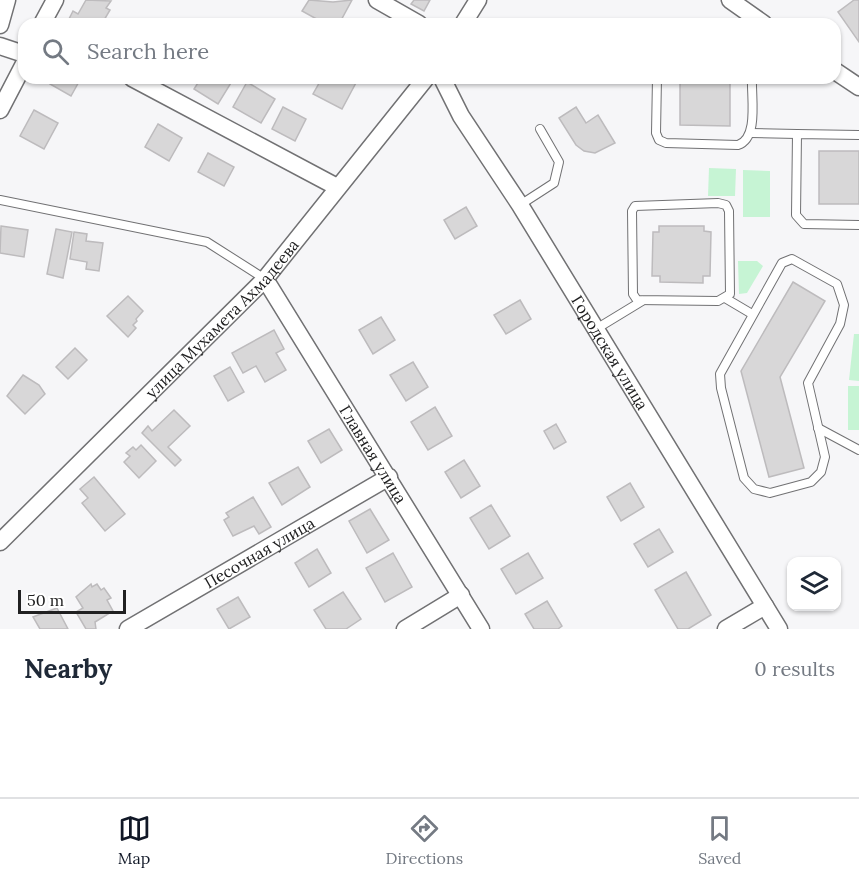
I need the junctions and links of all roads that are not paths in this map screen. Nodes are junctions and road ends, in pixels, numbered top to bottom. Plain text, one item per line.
1 (7, 0) edge
2 (55, 0) edge
3 (377, 0) edge
4 (478, 0) edge
5 (730, 0) edge
6 (45, 18) edge
7 (408, 18) edge
8 (467, 18) edge
9 (755, 18) edge
10 (0, 25) edge
11 (0, 46) edge
12 (18, 52) edge
13 (841, 75) edge
14 (18, 76) edge
15 (143, 84) edge
16 (421, 84) edge
17 (445, 84) edge
18 (657, 84) edge
19 (752, 84) edge
20 (859, 87) edge
21 (0, 110) edge
22 (540, 129) dead end
23 (751, 133) junction
24 (797, 134) junction
25 (859, 135) edge
26 (337, 187) junction
27 (0, 200) edge
28 (520, 205) junction
29 (859, 225) edge
30 (266, 279) junction
31 (725, 298) junction
32 (642, 301) junction
33 (752, 314) junction
34 (596, 329) junction
35 (818, 428) junction
36 (859, 450) edge
37 (389, 477) junction
38 (0, 543) edge
39 (461, 596) junction
40 (765, 606) junction
41 (128, 629) edge
42 (405, 629) edge
43 (481, 629) edge
44 (726, 629) edge
45 (779, 629) edge

1 - 10 street
2 - 6 street
3 - 7 street
4 - 8 street
5 - 9 street
11 - 12 street
13 - 20 street
14 - 21 street
15 - 26 street
16 - 26 street, улица Мухамета Ахмадеева
17 - 28 street, Городская улица
18 - 23 lane
19 - 23 lane
22 - 28 lane
23 - 24 lane
24 - 25 lane
24 - 29 lane
26 - 30 street, улица Мухамета Ахмадеева
27 - 30 lane
28 - 34 street, Городская улица
30 - 37 street, Главная улица
30 - 38 street, улица Мухамета Ахмадеева
31 - 32 lane
31 - 32 lane
31 - 33 lane
32 - 34 lane
33 - 35 lane
33 - 35 lane
34 - 40 street, Городская улица
35 - 36 lane
37 - 39 street, Главная улица
37 - 41 street, Песочная улица
39 - 42 street
39 - 43 street, Главная улица
40 - 44 street
40 - 45 street, Городская улица

